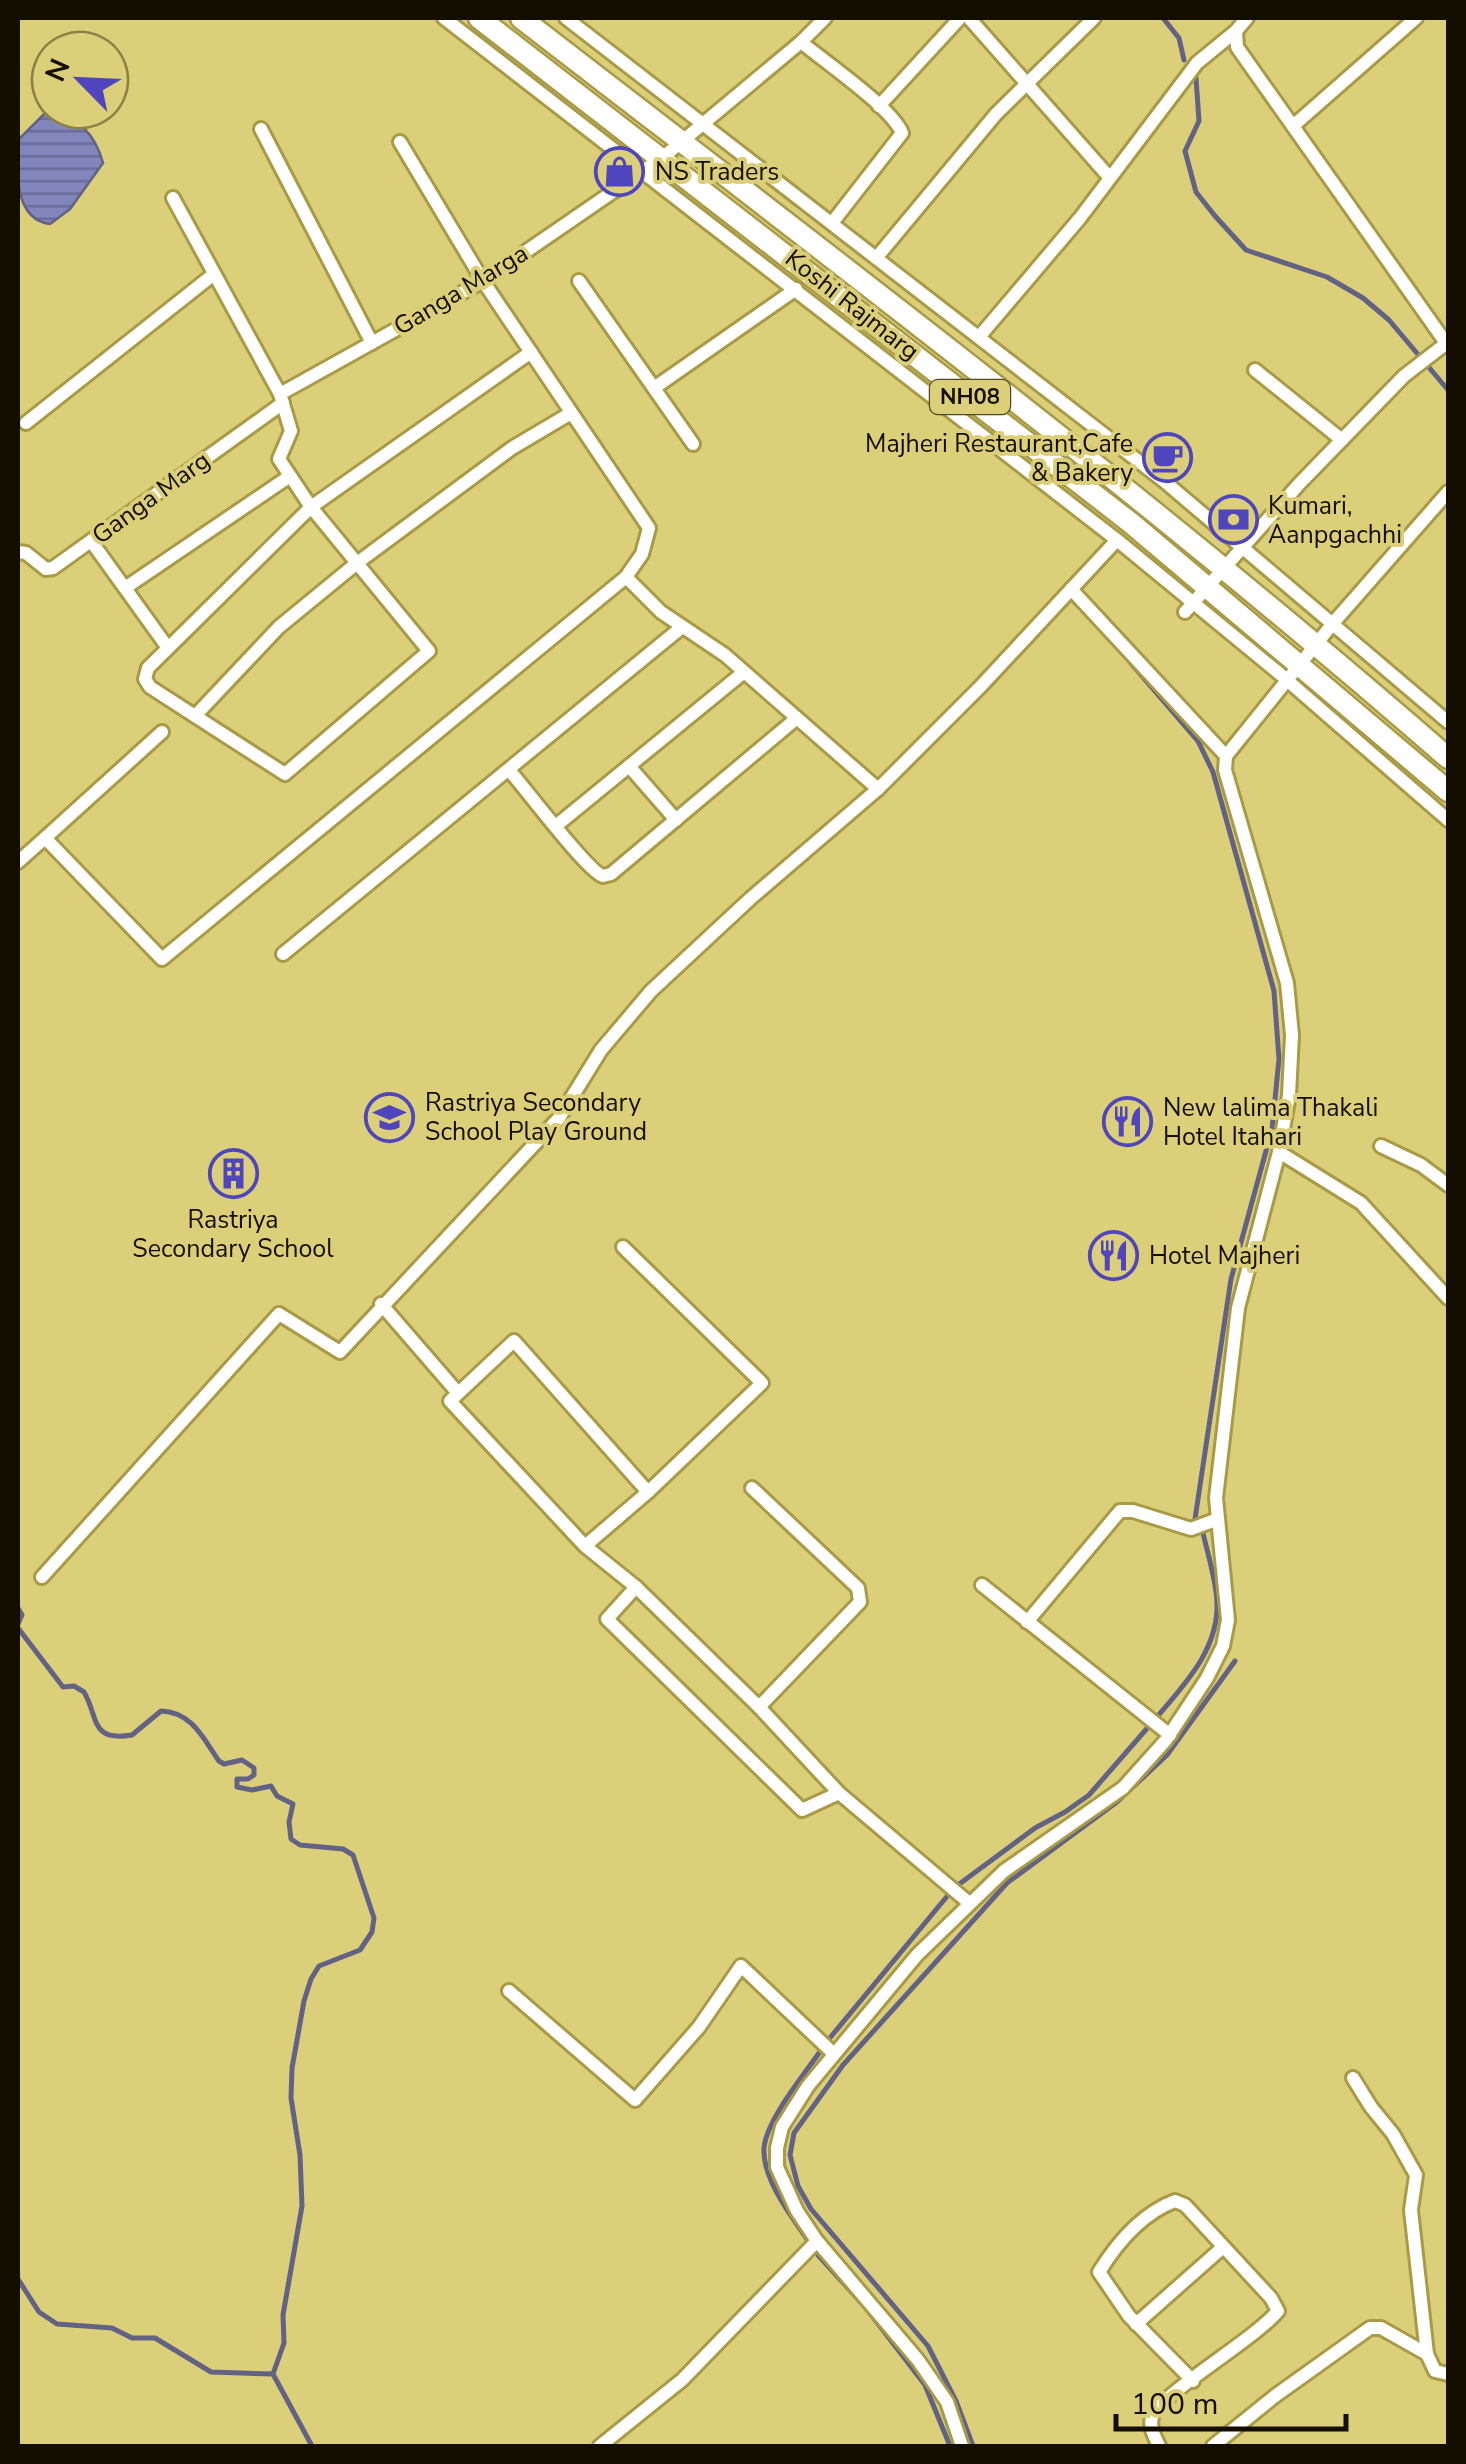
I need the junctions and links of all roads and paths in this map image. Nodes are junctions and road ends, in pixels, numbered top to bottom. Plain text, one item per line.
1 (444, 18) edge
2 (479, 18) edge
3 (521, 18) edge
4 (566, 18) edge
5 (825, 18) edge
6 (960, 18) edge
7 (969, 18) edge
8 (1094, 18) edge
9 (1248, 18) edge
10 (1416, 18) edge
11 (1236, 31) junction
12 (801, 42) junction
13 (1026, 85) junction
14 (879, 106) junction
15 (704, 124) junction
16 (1293, 126) junction
17 (261, 128) dead end
18 (400, 142) dead end
19 (682, 142) junction
20 (662, 158) junction
21 (644, 170) junction
22 (1110, 178) junction
23 (172, 198) dead end
24 (832, 223) junction
25 (878, 258) junction
26 (214, 274) junction
27 (483, 281) junction
28 (579, 281) dead end
29 (796, 289) junction
30 (979, 337) junction
31 (372, 343) junction
32 (1447, 343) edge
33 (531, 352) junction
34 (1255, 370) dead end
35 (654, 388) junction
36 (281, 399) junction
37 (572, 412) junction
38 (26, 423) dead end
39 (1342, 440) junction
40 (693, 444) dead end
41 (290, 476) junction
42 (1448, 492) edge
43 (311, 507) junction
44 (1117, 540) junction
45 (91, 541) junction
46 (1242, 547) junction
47 (18, 552) edge
48 (357, 563) junction
49 (1224, 567) junction
50 (626, 577) junction
51 (1206, 586) junction
52 (125, 588) junction
53 (1071, 588) junction
54 (1189, 607) junction
55 (1334, 622) junction
56 (682, 627) junction
57 (1317, 643) junction
58 (168, 648) junction
59 (1301, 664) junction
60 (744, 672) junction
61 (1288, 681) junction
62 (195, 716) junction
63 (797, 718) junction
64 (1448, 722) edge
65 (162, 732) dead end
66 (1226, 756) junction
67 (1448, 758) edge
68 (629, 766) junction
69 (509, 770) junction
70 (878, 789) junction
71 (1448, 791) edge
72 (676, 820) junction
73 (1448, 820) edge
74 (557, 825) junction
75 (45, 838) junction
76 (18, 862) edge
77 (283, 954) dead end
78 (1380, 1146) dead end
79 (1279, 1152) junction
80 (1448, 1186) edge
81 (623, 1247) dead end
82 (1448, 1298) edge
83 (382, 1304) junction
84 (458, 1393) junction
85 (752, 1488) dead end
86 (648, 1492) junction
87 (1218, 1519) junction
88 (585, 1546) junction
89 (42, 1578) dead end
90 (982, 1586) dead end
91 (636, 1587) junction
92 (1027, 1622) junction
93 (759, 1708) junction
94 (1170, 1735) junction
95 (840, 1793) junction
96 (968, 1902) junction
97 (509, 1991) dead end
98 (834, 2054) junction
99 (1353, 2078) dead end
100 (817, 2241) junction
101 (1222, 2248) junction
102 (1136, 2324) junction
103 (1428, 2354) junction
104 (1448, 2374) edge
105 (1193, 2381) junction
106 (600, 2446) edge
107 (962, 2446) edge
108 (1159, 2446) edge
109 (1213, 2446) edge

1 - 21 street
2 - 20 main road, Koshi Rajmarg / NH08
3 - 19 main road, Koshi Rajmarg / NH08
4 - 15 street
5 - 12 street, Ganga Marga
6 - 14 street
7 - 13 street
8 - 13 street
9 - 11 street
10 - 16 street
11 - 16 street
11 - 22 street
12 - 14 street
12 - 15 street, Ganga Marga
13 - 22 street
13 - 25 street
14 - 24 street
15 - 19 street, Ganga Marga
15 - 24 street
16 - 32 street
17 - 31 street
18 - 27 street
19 - 20 street, Ganga Marga
19 - 49 main road, Koshi Rajmarg / NH08
20 - 21 street, Ganga Marga
20 - 51 main road, Koshi Rajmarg / NH08
21 - 27 street, Ganga Marga
21 - 29 street
22 - 30 street
23 - 26 street
24 - 25 street
25 - 30 street
26 - 36 street
26 - 38 street
27 - 31 street, Ganga Marga
27 - 33 street
28 - 35 street
29 - 35 street
29 - 44 street
30 - 46 street
31 - 36 street, Ganga Marga
32 - 39 street
33 - 37 street
33 - 43 street
34 - 39 street
35 - 40 street
36 - 41 street
36 - 45 street, Ganga Marg
37 - 48 street
37 - 50 street
39 - 46 street
41 - 43 street
41 - 52 street
42 - 55 street
43 - 48 street
43 - 58 street
44 - 53 street
44 - 54 street
45 - 47 street, Ganga Marg
45 - 52 street
46 - 49 street
46 - 55 street
48 - 62 street
48 - 62 street
49 - 51 street
49 - 57 main road, Koshi Rajmarg / NH08
50 - 56 street
50 - 75 street
51 - 54 street
51 - 59 main road, Koshi Rajmarg / NH08
52 - 58 street
53 - 66 street
53 - 70 street
54 - 61 street
55 - 57 street
55 - 64 street
56 - 60 street
56 - 69 street
57 - 59 street
57 - 67 main road, Koshi Rajmarg / NH08
58 - 62 street
59 - 61 street
59 - 71 main road, Koshi Rajmarg / NH08
60 - 63 street
60 - 68 street
61 - 66 street
61 - 73 street
63 - 70 street
63 - 72 street
65 - 75 street
66 - 79 street
68 - 72 street
68 - 74 street
69 - 74 street
69 - 77 street
70 - 83 street
72 - 74 street
75 - 76 street
78 - 80 street
79 - 82 street
79 - 87 street
81 - 86 street
83 - 84 street
83 - 89 street
84 - 86 street
84 - 88 street
85 - 93 street
86 - 88 street
87 - 92 street
87 - 94 street
88 - 91 street
90 - 92 street
91 - 93 street
91 - 95 street
92 - 94 street
93 - 95 street
94 - 96 street
95 - 96 street
96 - 98 street
97 - 98 street
98 - 100 street
99 - 103 street
100 - 106 street
100 - 107 street
101 - 102 street
101 - 102 street
101 - 105 street
102 - 105 street
103 - 104 street
103 - 109 street
105 - 108 street

